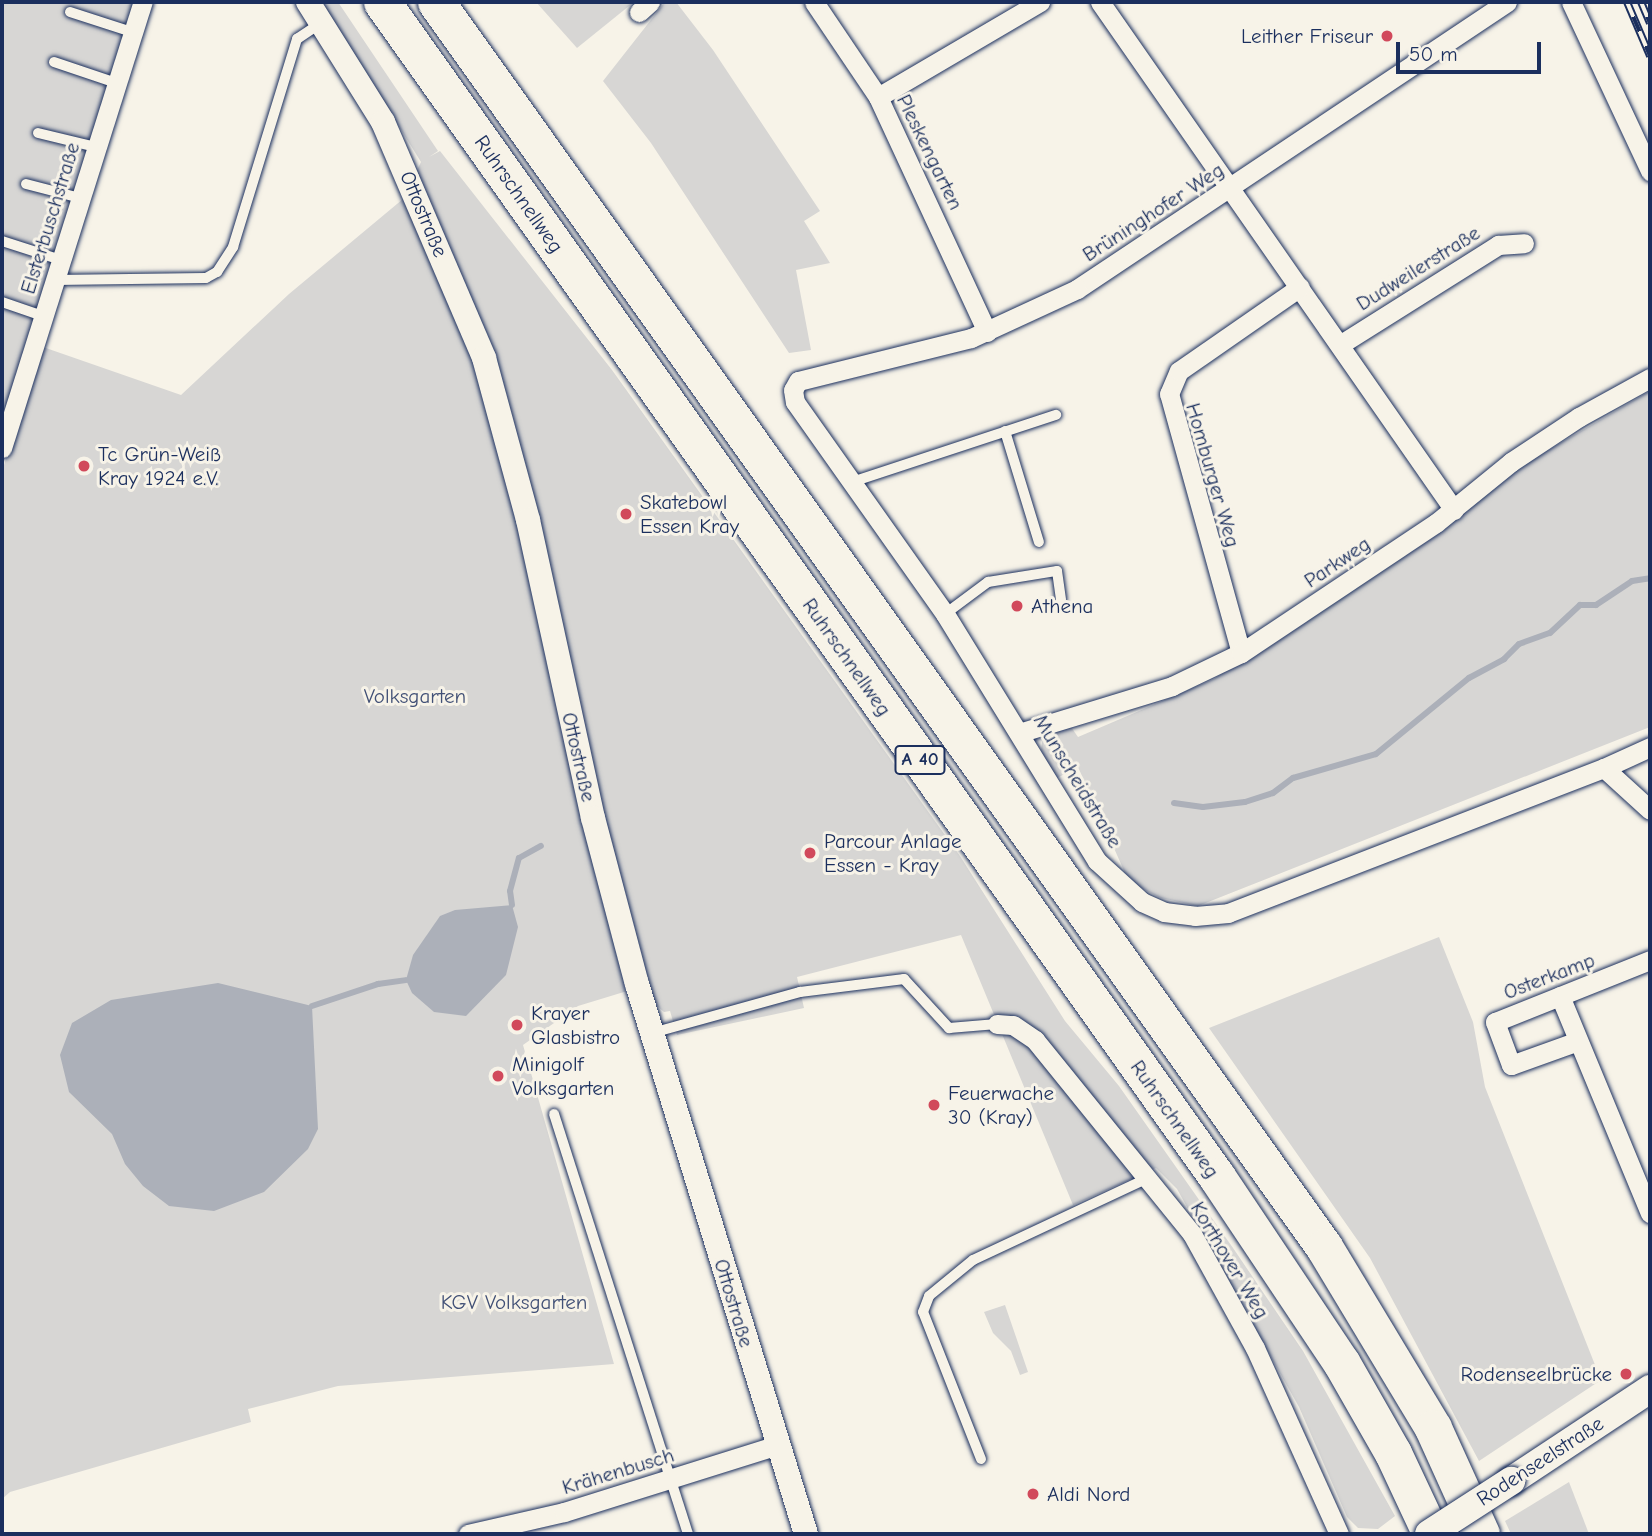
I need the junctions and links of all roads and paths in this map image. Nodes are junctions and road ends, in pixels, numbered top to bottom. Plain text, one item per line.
1 (143, 2) edge
2 (308, 2) edge
3 (382, 2) edge
4 (436, 2) edge
5 (814, 2) edge
6 (1040, 2) edge
7 (1100, 2) edge
8 (1507, 2) edge
9 (1571, 2) edge
10 (70, 12) dead end
11 (321, 23) junction
12 (132, 32) junction
13 (54, 62) dead end
14 (116, 83) junction
15 (878, 97) junction
16 (38, 133) dead end
17 (96, 147) junction
18 (1650, 171) edge
19 (26, 184) dead end
20 (1230, 188) junction
21 (80, 198) junction
22 (2, 241) edge
23 (1524, 243) dead end
24 (61, 260) junction
25 (54, 280) junction
26 (1300, 287) junction
27 (2, 302) edge
28 (43, 316) junction
29 (986, 332) junction
30 (1341, 344) junction
31 (1650, 378) edge
32 (793, 390) joint
33 (1056, 415) dead end
34 (1005, 431) junction
35 (2, 448) edge
36 (851, 483) junction
37 (1454, 510) junction
38 (1039, 542) dead end
39 (1061, 600) dead end
40 (945, 614) junction
41 (1241, 653) junction
42 (1022, 732) junction
43 (1650, 747) edge
44 (1604, 768) junction
45 (1650, 810) edge
46 (1650, 960) edge
47 (1560, 996) junction
48 (997, 1024) joint
49 (652, 1033) junction
50 (1578, 1041) junction
51 (554, 1114) dead end
52 (1150, 1177) junction
53 (1650, 1213) edge
54 (1650, 1388) edge
55 (778, 1445) junction
56 (981, 1459) dead end
57 (671, 1479) junction
58 (468, 1534) edge
59 (688, 1534) edge
60 (806, 1534) edge
61 (1339, 1534) edge
62 (1430, 1534) edge
63 (1481, 1534) edge

1 - 12 street, Elsterbuschstraße
2 - 11 street, Ottostraße
3 - 62 highway, Ruhrschnellweg / A 40
4 - 63 highway, Ruhrschnellweg / A 40
5 - 15 street, Pleskengarten
6 - 15 street
7 - 20 street
8 - 20 street, Brüninghofer Weg
9 - 18 street
10 - 12 lane
11 - 25 lane
11 - 49 street, Ottostraße
12 - 14 street, Elsterbuschstraße
13 - 14 lane
14 - 17 street, Elsterbuschstraße
15 - 29 street, Pleskengarten
16 - 17 lane
17 - 21 street, Elsterbuschstraße
19 - 21 lane
20 - 26 street
20 - 29 street, Brüninghofer Weg
21 - 24 street, Elsterbuschstraße
22 - 24 lane
23 - 30 street, Dudweilerstraße
24 - 25 street, Elsterbuschstraße
25 - 28 street, Elsterbuschstraße
26 - 30 street
26 - 41 street, Homburger Weg
27 - 28 lane
28 - 35 street, Elsterbuschstraße
29 - 32 street, Brüninghofer Weg
30 - 37 street
31 - 37 street, Parkweg
32 - 36 street, Munscheidstraße
33 - 34 lane
34 - 36 lane
34 - 38 lane
36 - 40 street, Munscheidstraße
37 - 41 street, Parkweg
39 - 40 lane
40 - 42 street, Munscheidstraße
41 - 42 street, Parkweg
42 - 44 street, Munscheidstraße
43 - 44 street, Munscheidstraße
44 - 45 street
46 - 47 street, Osterkamp
47 - 50 street
47 - 50 street, Osterkamp
48 - 49 lane
48 - 52 street, Korthover Weg
49 - 55 street, Ottostraße
50 - 53 street
51 - 57 lane
52 - 56 lane
52 - 61 street, Korthover Weg
54 - 62 main road, Rodenseelstraße, bridge
55 - 57 street, Krähenbusch
55 - 60 street, Ottostraße
57 - 58 street, Krähenbusch
57 - 59 lane

